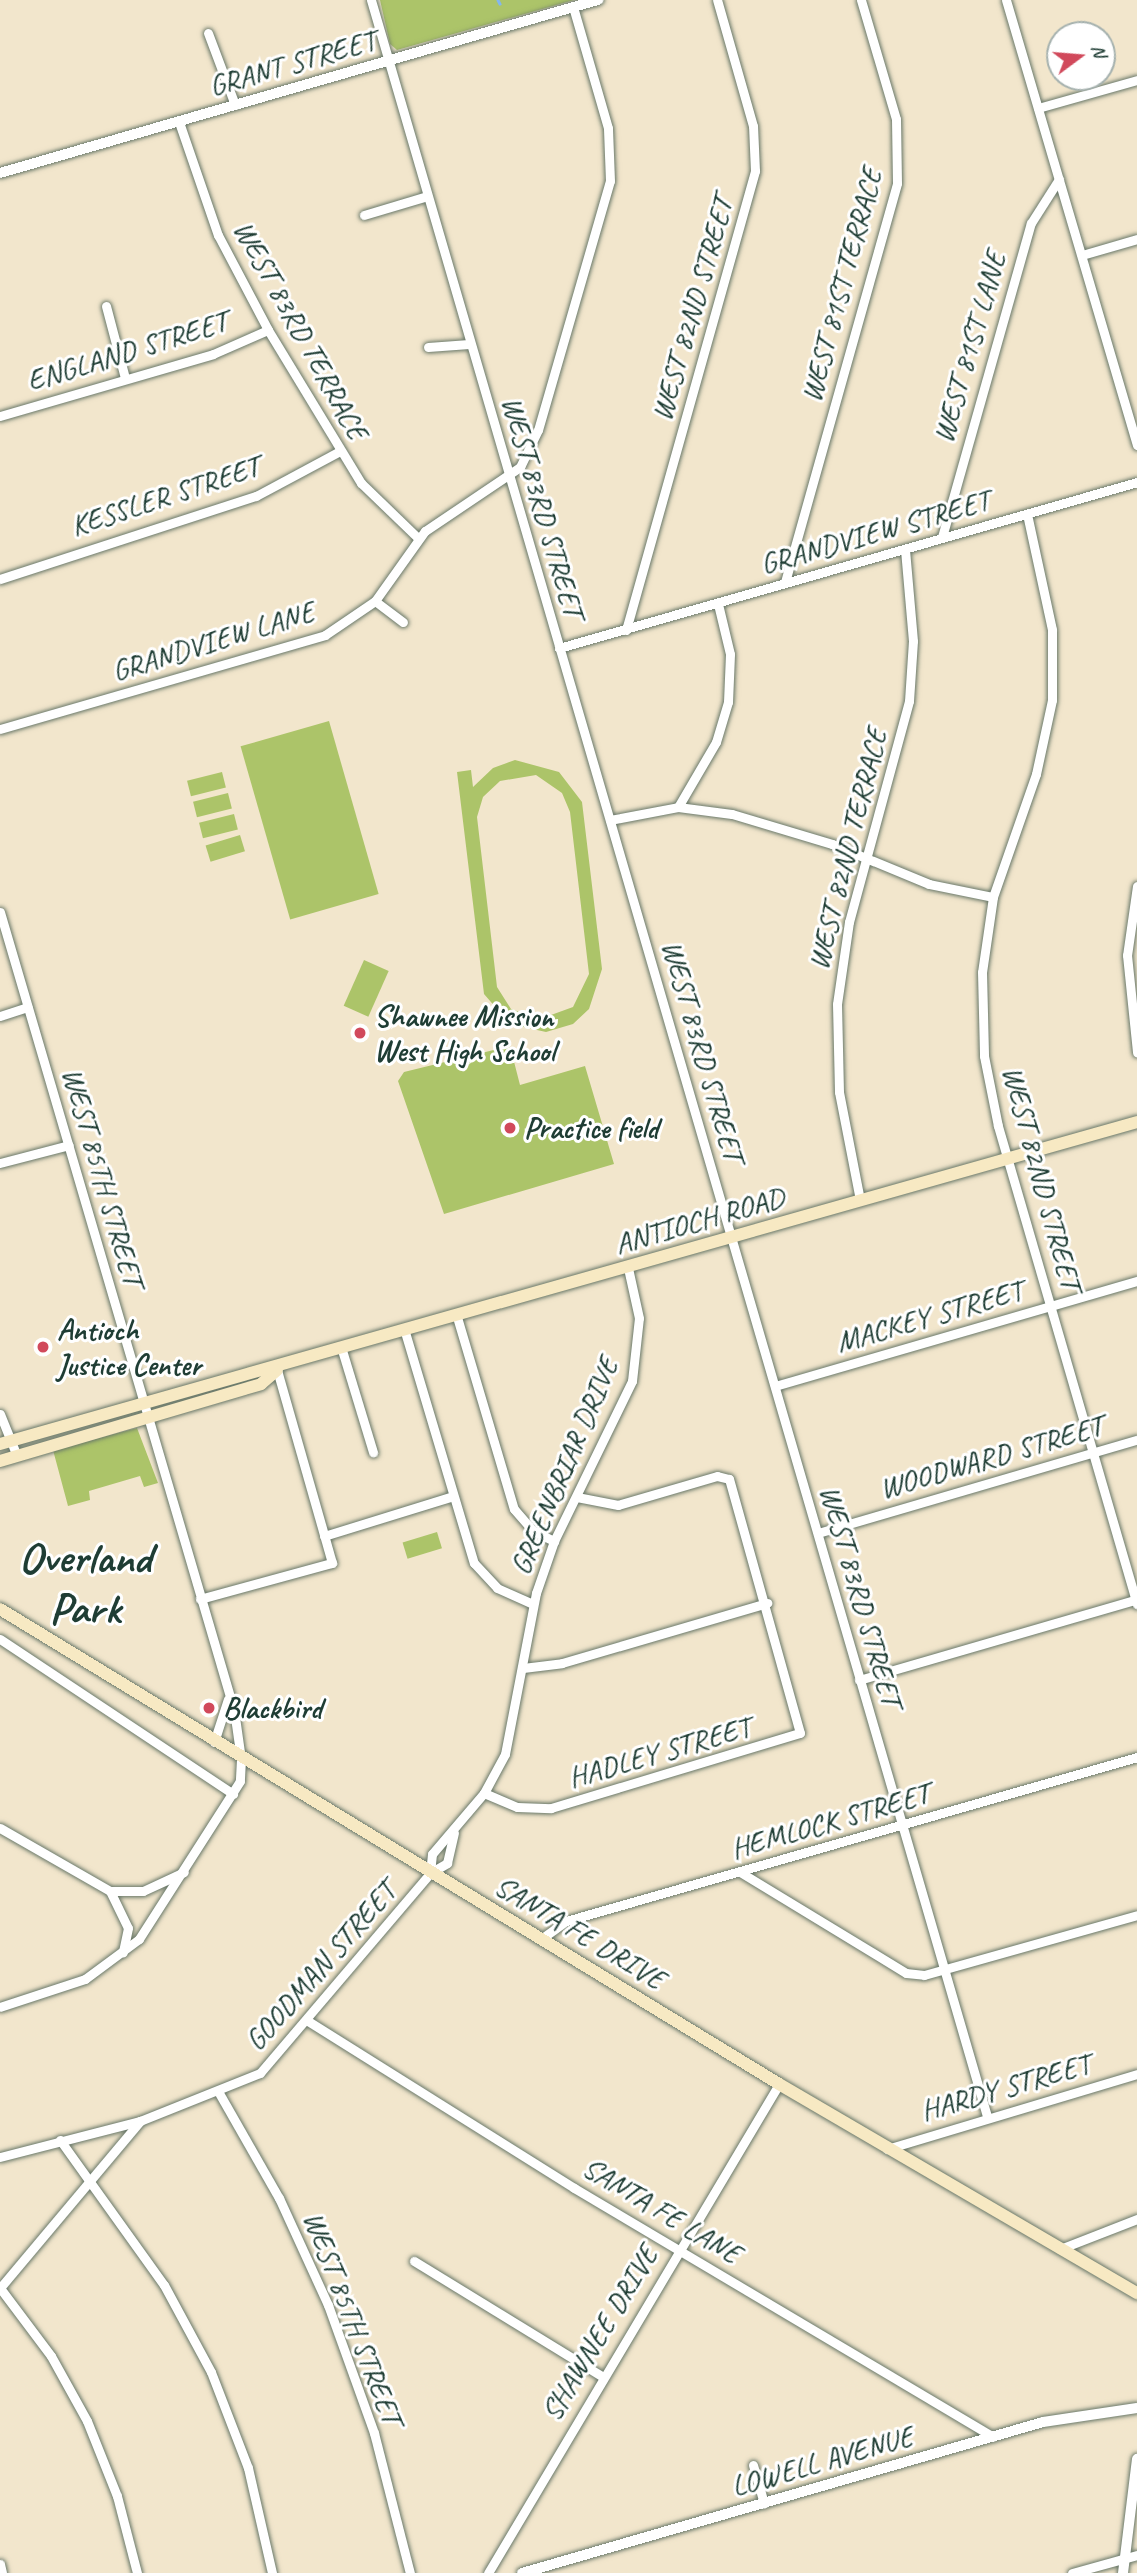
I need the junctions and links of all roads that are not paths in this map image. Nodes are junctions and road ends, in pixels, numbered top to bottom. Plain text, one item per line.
1 (371, 0) edge
2 (598, 0) edge
3 (717, 0) edge
4 (861, 0) edge
5 (1006, 0) edge
6 (573, 7) junction
7 (208, 33) dead end
8 (386, 62) junction
9 (1137, 80) edge
10 (235, 105) junction
11 (1038, 108) junction
12 (179, 121) junction
13 (0, 173) edge
14 (1059, 179) junction
15 (424, 197) junction
16 (364, 215) dead end
17 (1137, 239) edge
18 (1082, 255) junction
19 (106, 306) dead end
20 (268, 330) junction
21 (469, 344) junction
22 (428, 347) dead end
23 (125, 379) junction
24 (1137, 402) edge
25 (1126, 404) junction
26 (0, 416) edge
27 (1137, 444) edge
28 (340, 451) junction
29 (509, 478) junction
30 (1137, 482) edge
31 (1027, 514) junction
32 (942, 537) junction
33 (418, 538) junction
34 (905, 549) junction
35 (0, 579) edge
36 (785, 582) junction
37 (375, 601) junction
38 (718, 604) junction
39 (403, 622) dead end
40 (626, 630) junction
41 (559, 648) junction
42 (0, 729) edge
43 (678, 807) junction
44 (610, 820) junction
45 (866, 858) junction
46 (1137, 886) edge
47 (993, 897) junction
48 (0, 912) edge
49 (28, 1007) junction
50 (0, 1016) edge
51 (1137, 1052) edge
52 (1137, 1122) edge
53 (69, 1145) junction
54 (1008, 1159) junction
55 (0, 1163) edge
56 (860, 1200) junction
57 (733, 1238) junction
58 (628, 1268) junction
59 (1137, 1282) edge
60 (1051, 1306) junction
61 (457, 1317) junction
62 (405, 1332) junction
63 (342, 1350) junction
64 (277, 1370) junction
65 (775, 1386) junction
66 (143, 1403) junction
67 (0, 1414) edge
68 (147, 1419) junction
69 (1137, 1440) edge
70 (6, 1442) edge
71 (373, 1452) dead end
72 (1094, 1453) junction
73 (17, 1456) junction
74 (0, 1461) edge
75 (453, 1496) junction
76 (577, 1497) junction
77 (818, 1533) junction
78 (324, 1536) junction
79 (554, 1541) junction
80 (200, 1599) junction
81 (1137, 1600) edge
82 (767, 1603) junction
83 (533, 1604) junction
84 (0, 1609) edge
85 (0, 1639) edge
86 (523, 1668) junction
87 (859, 1680) junction
88 (228, 1699) junction
89 (214, 1742) junction
90 (1137, 1757) edge
91 (241, 1759) junction
92 (484, 1793) junction
93 (233, 1794) junction
94 (902, 1826) junction
95 (0, 1828) edge
96 (454, 1833) junction
97 (185, 1872) junction
98 (740, 1872) junction
99 (430, 1873) junction
100 (110, 1891) junction
101 (1137, 1915) edge
102 (541, 1939) junction
103 (123, 1954) junction
104 (943, 1972) junction
105 (0, 2007) edge
106 (308, 2021) junction
107 (1137, 2074) edge
108 (779, 2084) junction
109 (219, 2093) junction
110 (987, 2116) junction
111 (140, 2121) junction
112 (60, 2140) junction
113 (887, 2149) junction
114 (0, 2157) edge
115 (89, 2182) junction
116 (1137, 2219) edge
117 (677, 2249) junction
118 (1060, 2249) junction
119 (414, 2261) dead end
120 (0, 2288) edge
121 (1137, 2294) edge
122 (602, 2376) junction
123 (1137, 2408) edge
124 (993, 2437) junction
125 (1137, 2459) edge
126 (752, 2465) dead end
127 (764, 2503) junction
128 (1137, 2555) edge
129 (1124, 2559) junction
130 (0, 2564) edge
131 (2, 2573) edge
132 (137, 2573) edge
133 (272, 2573) edge
134 (410, 2573) edge
135 (488, 2573) edge
136 (522, 2573) edge
137 (1072, 2573) edge
138 (1123, 2573) edge

1 - 8 street, WEST 83RD STREET
2 - 6 street, GRANT STREET
3 - 40 street, WEST 82ND STREET
4 - 36 street, WEST 81ST TERRACE
5 - 11 street
6 - 8 street, GRANT STREET
6 - 29 street
7 - 10 street
8 - 10 street, GRANT STREET
8 - 15 street, WEST 83RD STREET
9 - 11 street
10 - 12 street, GRANT STREET
11 - 14 street
12 - 13 street, GRANT STREET
12 - 20 street, WEST 83RD TERRACE
14 - 18 street
14 - 32 street, WEST 81ST LANE
15 - 16 street
15 - 21 street, WEST 83RD STREET
17 - 18 street
18 - 25 street
19 - 23 street
20 - 23 street, ENGLAND STREET
20 - 28 street, WEST 83RD TERRACE
21 - 22 street
21 - 29 street, WEST 83RD STREET
23 - 26 street, ENGLAND STREET
24 - 25 street
25 - 27 street
28 - 33 street, WEST 83RD TERRACE
28 - 35 street, KESSLER STREET
29 - 33 street, GRANDVIEW LANE
29 - 41 street, WEST 83RD STREET
30 - 31 street, GRANDVIEW STREET
31 - 32 street, GRANDVIEW STREET
31 - 47 street, WEST 82ND STREET
32 - 34 street, GRANDVIEW STREET
33 - 37 street, GRANDVIEW LANE
34 - 36 street, GRANDVIEW STREET
34 - 45 street, WEST 82ND TERRACE
36 - 38 street, GRANDVIEW STREET
37 - 39 street
37 - 42 street, GRANDVIEW LANE
38 - 40 street, GRANDVIEW STREET
38 - 43 street
40 - 41 street
41 - 44 street, WEST 83RD STREET
43 - 44 street
43 - 45 street
44 - 57 street, WEST 83RD STREET
45 - 47 street
45 - 56 street, WEST 82ND TERRACE
46 - 51 street
47 - 54 street, WEST 82ND STREET
48 - 49 street, WEST 85TH STREET
49 - 50 street
49 - 53 street, WEST 85TH STREET
52 - 54 main road, ANTIOCH ROAD
53 - 55 street
53 - 66 street, WEST 85TH STREET
54 - 56 main road, ANTIOCH ROAD
54 - 60 street, WEST 82ND STREET
56 - 57 main road, ANTIOCH ROAD
57 - 58 main road, ANTIOCH ROAD
57 - 65 street, WEST 83RD STREET
58 - 61 main road, ANTIOCH ROAD
58 - 76 street, GREENBRIAR DRIVE
59 - 60 street, MACKEY STREET
60 - 65 street, MACKEY STREET
60 - 72 street, WEST 82ND STREET
61 - 62 main road, ANTIOCH ROAD
61 - 79 street
62 - 63 main road, ANTIOCH ROAD
62 - 75 street
63 - 64 main road, ANTIOCH ROAD
63 - 71 street
64 - 66 main road, ANTIOCH ROAD
64 - 68 main road, ANTIOCH ROAD
64 - 78 street
65 - 77 street, WEST 83RD STREET
66 - 68 street, WEST 85TH STREET
66 - 70 main road, ANTIOCH ROAD
67 - 70 street
68 - 73 main road, ANTIOCH ROAD
68 - 80 street, WEST 85TH STREET
69 - 72 street, WOODWARD STREET
70 - 73 street
72 - 77 street, WOODWARD STREET
72 - 81 street, WEST 82ND STREET
73 - 74 main road, ANTIOCH ROAD
75 - 78 street
75 - 83 street
76 - 79 street, GREENBRIAR DRIVE
76 - 82 street
77 - 87 street, WEST 83RD STREET
78 - 80 street
79 - 83 street, GREENBRIAR DRIVE
80 - 88 street, WEST 85TH STREET
81 - 87 street
82 - 86 street
82 - 92 street, HADLEY STREET
83 - 86 street, GREENBRIAR DRIVE
84 - 89 main road, SANTA FE DRIVE
85 - 93 street
86 - 92 street, GREENBRIAR DRIVE
87 - 94 street, WEST 83RD STREET
88 - 89 street
88 - 91 street, WEST 85TH STREET
89 - 91 main road, SANTA FE DRIVE
90 - 94 street, HEMLOCK STREET
91 - 93 street
91 - 99 main road, SANTA FE DRIVE
92 - 96 street, GREENBRIAR DRIVE
93 - 97 street
94 - 98 street, HEMLOCK STREET
94 - 104 street, WEST 83RD STREET
95 - 100 street
96 - 99 street, GREENBRIAR DRIVE
96 - 99 street, GREENBRIAR DRIVE
97 - 100 street
97 - 103 street
98 - 102 street, HEMLOCK STREET
98 - 104 street
99 - 102 main road, SANTA FE DRIVE
99 - 106 street, GOODMAN STREET
100 - 103 street
101 - 104 street
102 - 108 main road, SANTA FE DRIVE
103 - 105 street
104 - 110 street, WEST 83RD STREET
106 - 109 street, GOODMAN STREET
106 - 117 street, SANTA FE LANE
107 - 110 street, HARDY STREET
108 - 113 main road, SANTA FE DRIVE
108 - 117 street, SHAWNEE DRIVE
109 - 111 street, GOODMAN STREET
109 - 134 street, WEST 85TH STREET
110 - 113 street, HARDY STREET
111 - 112 street, GOODMAN STREET
111 - 115 street
112 - 114 street, GOODMAN STREET
112 - 115 street
113 - 118 main road, SANTA FE DRIVE
115 - 120 street
115 - 133 street
116 - 118 street
117 - 122 street, SHAWNEE DRIVE
117 - 124 street, SANTA FE LANE
118 - 121 main road, SANTA FE DRIVE
119 - 122 street
120 - 132 street
122 - 135 street, SHAWNEE DRIVE
123 - 124 street, LOWELL AVENUE
124 - 127 street, LOWELL AVENUE
125 - 129 street
126 - 127 street
127 - 136 street, LOWELL AVENUE
128 - 129 street
129 - 137 street
129 - 138 street
130 - 131 street

